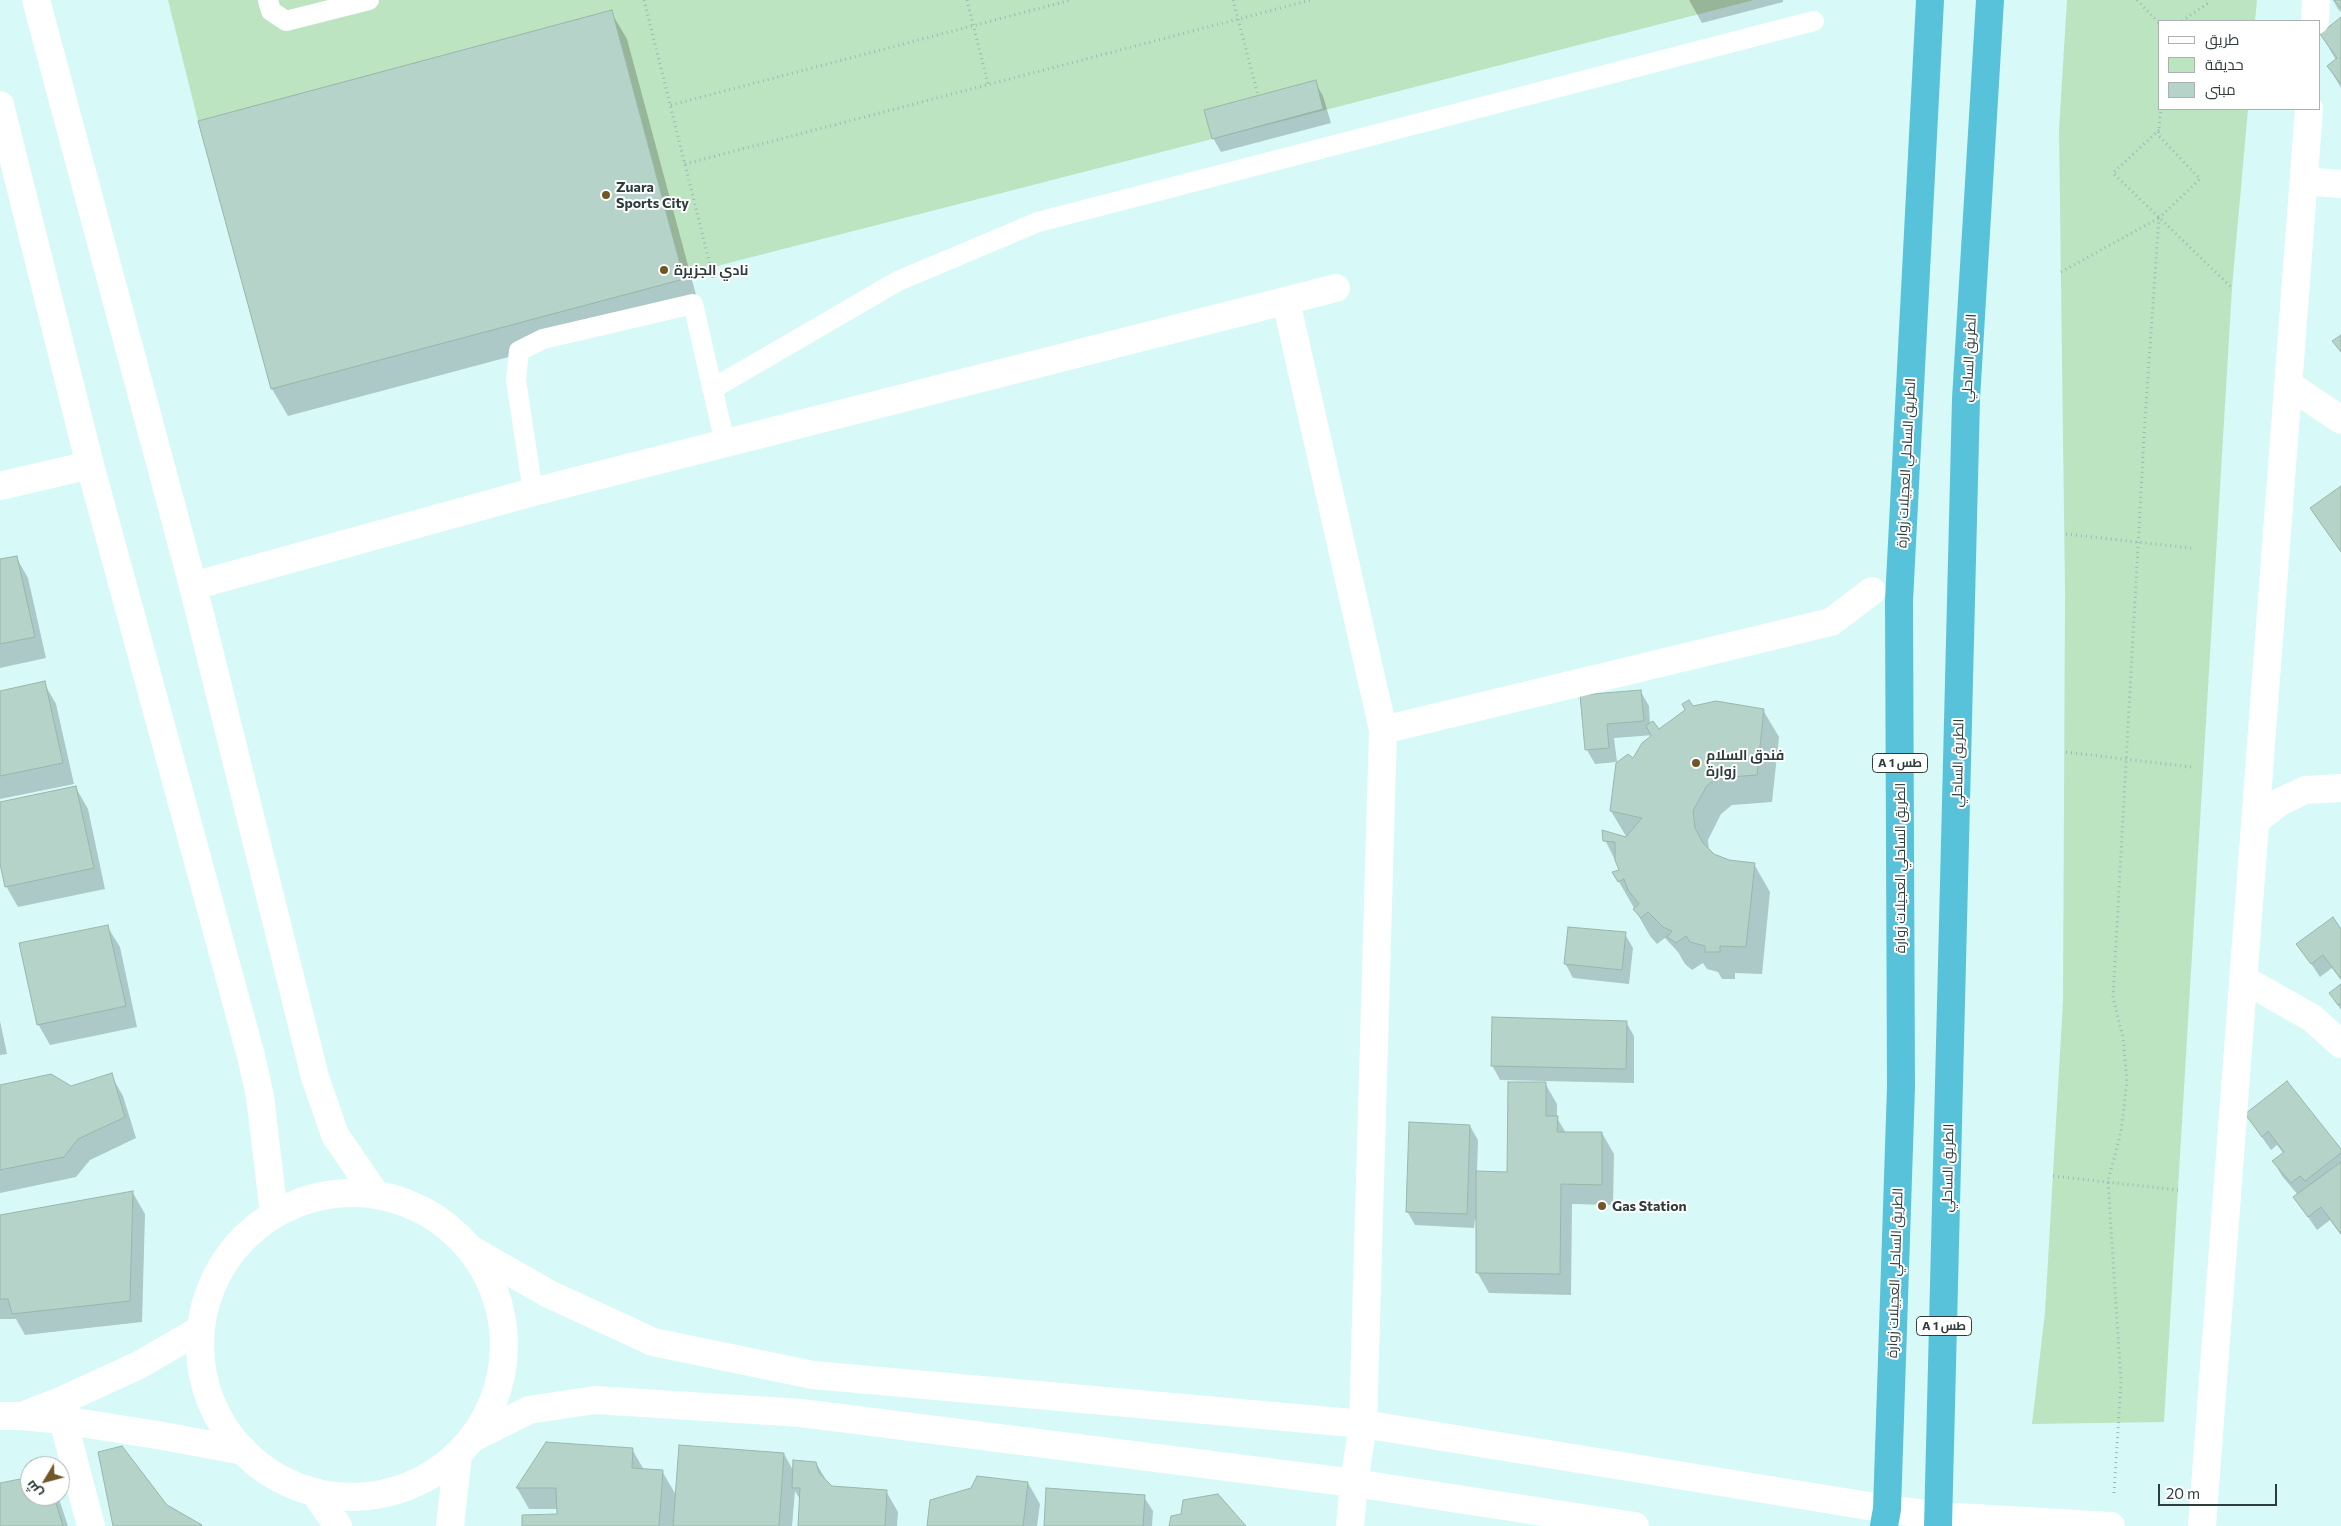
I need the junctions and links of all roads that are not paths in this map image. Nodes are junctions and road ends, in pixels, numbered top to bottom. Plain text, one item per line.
1 (36, 0) edge
2 (268, 0) edge
3 (369, 0) edge
4 (1930, 0) edge
5 (1990, 0) edge
6 (2316, 0) edge
7 (2315, 20) edge
8 (1814, 21) dead end
9 (0, 105) edge
10 (2309, 110) edge
11 (2304, 181) junction
12 (2341, 184) edge
13 (1336, 288) dead end
14 (1286, 301) junction
15 (2289, 385) junction
16 (712, 389) junction
17 (2341, 420) edge
18 (725, 443) junction
19 (90, 465) junction
20 (0, 486) edge
21 (533, 492) junction
22 (193, 586) junction
23 (1872, 591) dead end
24 (1383, 730) junction
25 (2341, 788) edge
26 (2256, 821) junction
27 (2245, 980) junction
28 (2341, 1044) edge
29 (376, 1194) junction
30 (274, 1214) junction
31 (470, 1249) junction
32 (201, 1329) junction
33 (63, 1410) junction
34 (11, 1416) edge
35 (1363, 1424) junction
36 (465, 1447) junction
37 (244, 1452) junction
38 (1354, 1483) junction
39 (314, 1492) junction
40 (1885, 1518) edge
41 (1939, 1521) edge
42 (91, 1526) edge
43 (338, 1526) edge
44 (450, 1526) edge
45 (1350, 1526) edge
46 (1635, 1526) edge
47 (2111, 1526) edge
48 (2202, 1526) edge

1 - 22 street
2 - 3 lane
4 - 40 highway, الطريق الساحلي العجيلات زوارة / A 1 طس
5 - 41 highway, الطريق الساحلي / A 1 طس
6 - 7 street
8 - 16 lane
9 - 19 street
10 - 11 street
11 - 12 street
11 - 15 street
13 - 14 street
14 - 18 street
14 - 24 street
15 - 17 street
15 - 26 street
16 - 18 lane
16 - 21 lane
18 - 21 street
19 - 20 street
19 - 30 street
21 - 22 street
22 - 29 street
23 - 24 street
24 - 35 street
25 - 26 street
26 - 27 street
27 - 28 street
27 - 48 street
29 - 30 street
29 - 31 street
30 - 32 street
31 - 35 street
31 - 36 street
32 - 33 street
32 - 37 street
33 - 34 street
33 - 37 street
33 - 42 street
35 - 38 street
35 - 40 street
36 - 38 street
36 - 39 street
36 - 44 street
37 - 39 street
38 - 45 street
38 - 46 street
39 - 43 street
40 - 41 street
41 - 47 street

